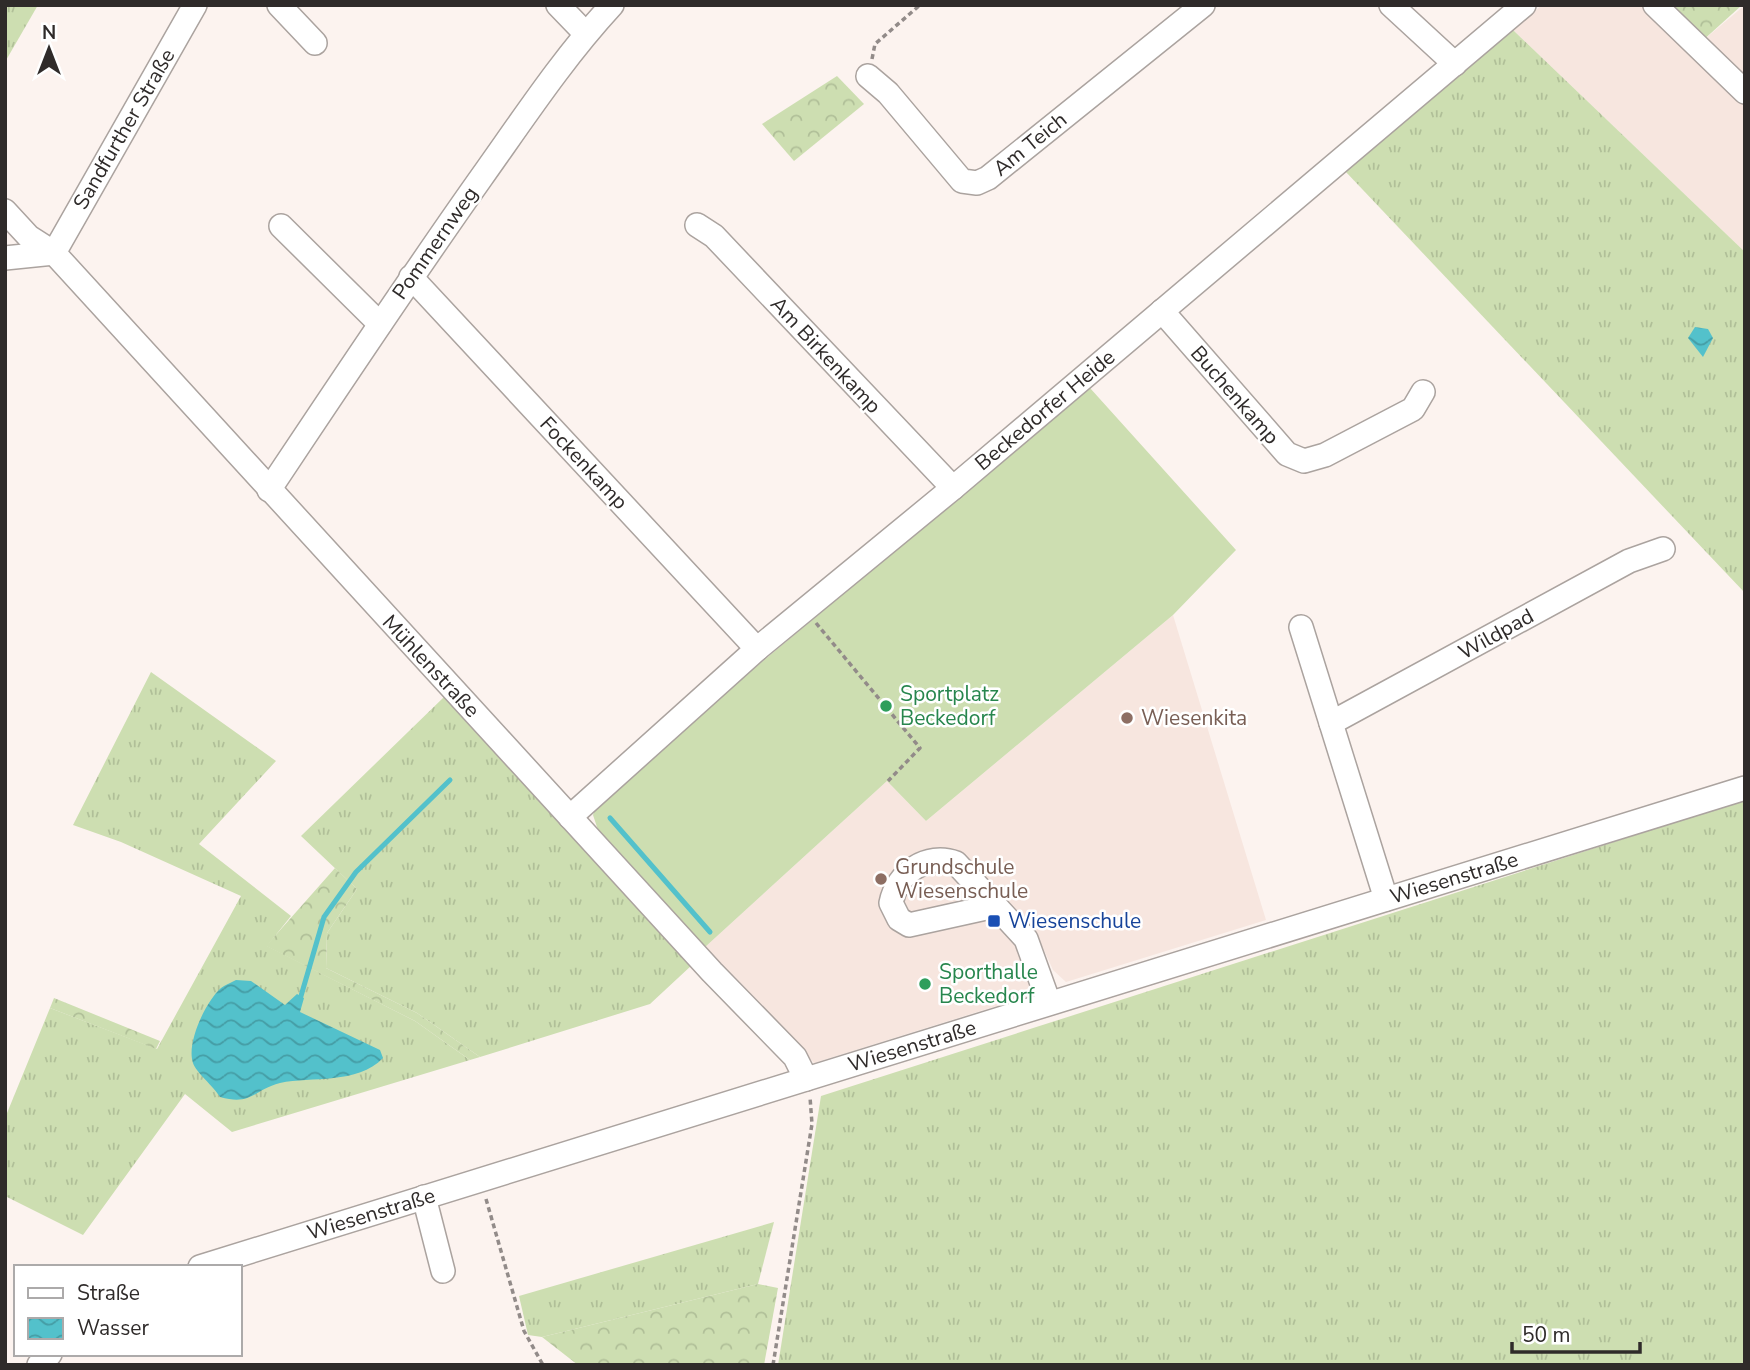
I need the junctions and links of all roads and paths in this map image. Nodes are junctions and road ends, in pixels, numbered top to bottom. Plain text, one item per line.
1 (195, 5) edge
2 (279, 5) edge
3 (558, 5) edge
4 (612, 5) edge
5 (920, 5) edge
6 (1203, 5) edge
7 (1391, 5) edge
8 (1524, 5) edge
9 (1655, 5) edge
10 (586, 34) junction
11 (315, 43) dead end
12 (1455, 64) junction
13 (868, 76) joint
14 (1745, 92) edge
15 (5, 211) edge
16 (697, 225) dead end
17 (281, 226) dead end
18 (54, 253) junction
19 (5, 258) edge
20 (411, 277) junction
21 (1162, 312) junction
22 (380, 324) junction
23 (1423, 392) dead end
24 (953, 488) junction
25 (269, 489) junction
26 (1663, 549) dead end
27 (807, 610) junction
28 (1301, 626) dead end
29 (757, 649) junction
30 (1331, 723) junction
31 (888, 781) dead end
32 (1745, 788) edge
33 (570, 817) junction
34 (1387, 899) junction
35 (995, 906) dead end
36 (1049, 1003) junction
37 (806, 1079) junction
38 (481, 1179) junction
39 (424, 1197) junction
40 (206, 1265) edge
41 (443, 1271) dead end
42 (543, 1365) edge
43 (773, 1365) edge

1 - 18 street, Sandfurther Straße
2 - 11 street
3 - 10 street
4 - 10 street, Pommernweg
5 - 13 path
6 - 13 street, Am Teich
7 - 12 street
8 - 12 street, Beckedorfer Heide
9 - 14 street
10 - 20 street, Pommernweg
12 - 21 street, Beckedorfer Heide
15 - 18 street, Mühlenstraße
16 - 24 street, Am Birkenkamp
17 - 22 street
18 - 19 street
18 - 25 street, Mühlenstraße
20 - 22 street, Pommernweg
20 - 29 street, Fockenkamp
21 - 23 street, Buchenkamp
21 - 24 street, Beckedorfer Heide
22 - 25 street, Pommernweg
24 - 27 street, Beckedorfer Heide
25 - 33 street, Mühlenstraße
26 - 30 street, Wildpad
27 - 29 street, Beckedorfer Heide
27 - 31 path
28 - 30 street
29 - 33 street, Beckedorfer Heide
30 - 34 street
32 - 34 street, Wiesenstraße
33 - 37 street, Mühlenstraße
34 - 36 street, Wiesenstraße
35 - 36 street
36 - 37 street, Wiesenstraße
37 - 38 street, Wiesenstraße
37 - 43 path
38 - 39 street, Wiesenstraße
38 - 42 path
39 - 40 street, Wiesenstraße
39 - 41 street

